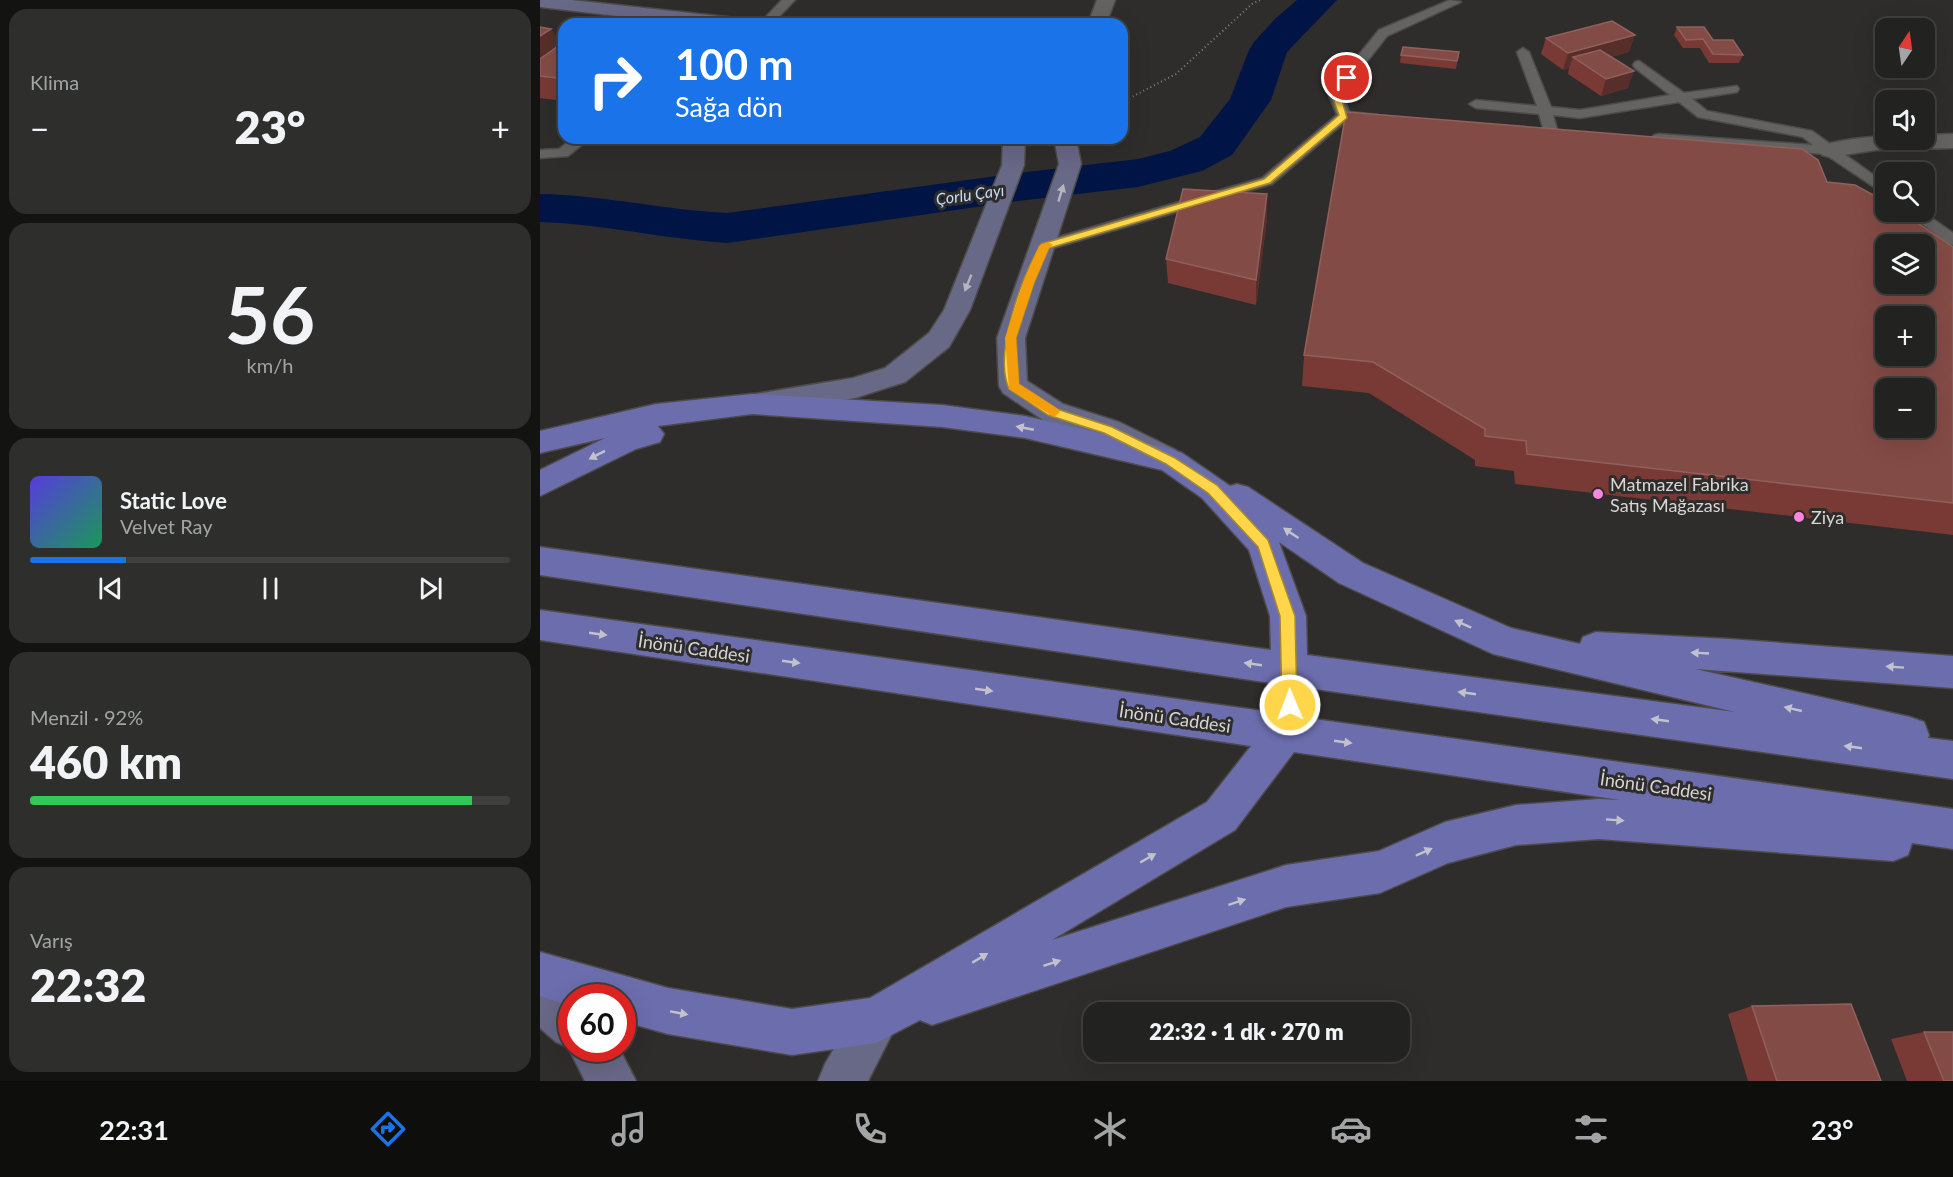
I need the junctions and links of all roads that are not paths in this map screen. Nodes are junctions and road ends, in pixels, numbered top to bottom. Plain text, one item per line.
1 (789, 0) edge
2 (1106, 0) edge
3 (540, 2) edge
4 (1455, 2) dead end
5 (646, 13) junction
6 (639, 18) edge
7 (687, 18) edge
8 (771, 18) edge
9 (1099, 18) edge
10 (1523, 52) dead end
11 (1638, 65) dead end
12 (1732, 90) dead end
13 (1682, 98) junction
14 (1476, 104) dead end
15 (1545, 110) junction
16 (1344, 116) junction
17 (1390, 119) edge
18 (1643, 137) edge
19 (1953, 141) edge
20 (575, 144) edge
21 (1014, 144) edge
22 (1066, 144) edge
23 (1830, 150) junction
24 (540, 154) edge
25 (1559, 162) edge
26 (1875, 183) edge
27 (1928, 222) edge
28 (1048, 235) junction
29 (1953, 240) edge
30 (752, 404) junction
31 (540, 442) edge
32 (1171, 461) junction
33 (540, 484) edge
34 (540, 561) edge
35 (540, 626) edge
36 (1506, 643) junction
37 (1289, 669) junction
38 (1953, 672) edge
39 (1285, 733) junction
40 (1953, 744) edge
41 (1953, 760) edge
42 (1953, 829) edge
43 (1953, 845) edge
44 (540, 974) edge
45 (574, 984) edge
46 (540, 997) edge
47 (636, 1002) edge
48 (558, 1013) edge
49 (876, 1020) junction
50 (600, 1062) edge
51 (612, 1081) edge
52 (842, 1081) edge

1 - 8 lane
2 - 9 street
3 - 5 street
4 - 16 lane
5 - 6 lane
5 - 7 street
10 - 15 lane
11 - 13 lane
12 - 13 lane
13 - 15 lane
13 - 23 lane
14 - 15 lane
15 - 25 lane
16 - 17 lane
16 - 28 lane
18 - 23 lane
19 - 23 street
20 - 24 lane
21 -> 30 street
28 -> 22 street
23 - 26 lane
27 - 29 lane
28 - 32 street
30 - 31 main road
32 -> 30 main road
30 -> 33 main road
36 -> 32 main road
32 - 37 main road
37 -> 34 main road
35 -> 39 main road, İnönü Caddesi
38 -> 36 main road
40 -> 36 main road
37 - 39 main road
41 -> 37 main road
39 -> 42 main road, İnönü Caddesi
49 -> 39 main road
49 -> 43 main road
44 - 45 main road
46 - 48 street
47 -> 49 main road
49 - 52 street
50 - 51 street

